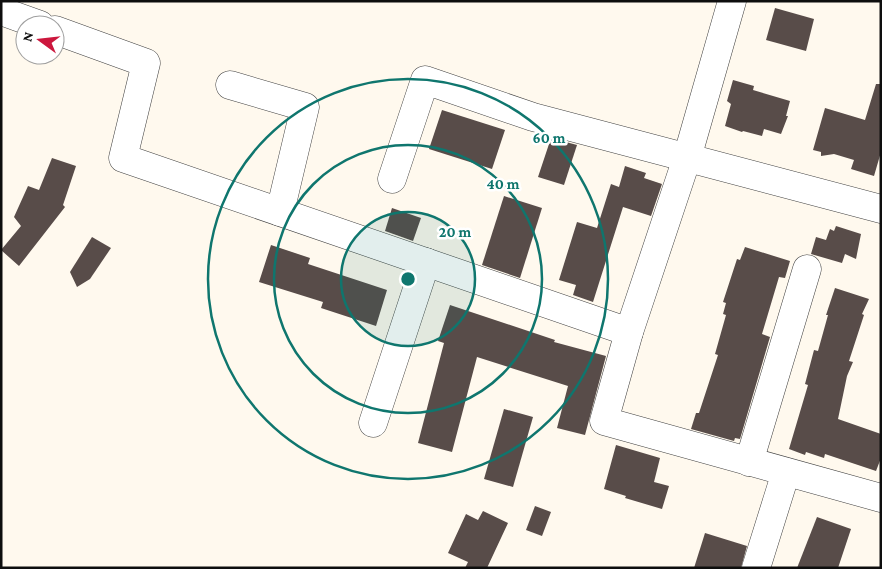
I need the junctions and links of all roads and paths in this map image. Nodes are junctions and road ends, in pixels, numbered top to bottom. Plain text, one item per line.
1 (732, 1) edge
2 (1, 11) edge
3 (15, 16) edge
4 (65, 34) edge
5 (230, 85) dead end
6 (687, 158) junction
7 (392, 179) dead end
8 (881, 210) edge
9 (280, 212) junction
10 (426, 262) junction
11 (807, 269) dead end
12 (629, 332) junction
13 (373, 422) dead end
14 (749, 462) junction
15 (786, 472) junction
16 (881, 498) edge
17 (756, 568) edge

1 - 6 street
2 - 3 street
4 - 9 street
5 - 9 street
6 - 7 street
6 - 8 street
6 - 12 street
9 - 10 street
10 - 12 street
10 - 13 street
11 - 14 street
12 - 14 street
14 - 15 street
15 - 16 street
15 - 17 street

